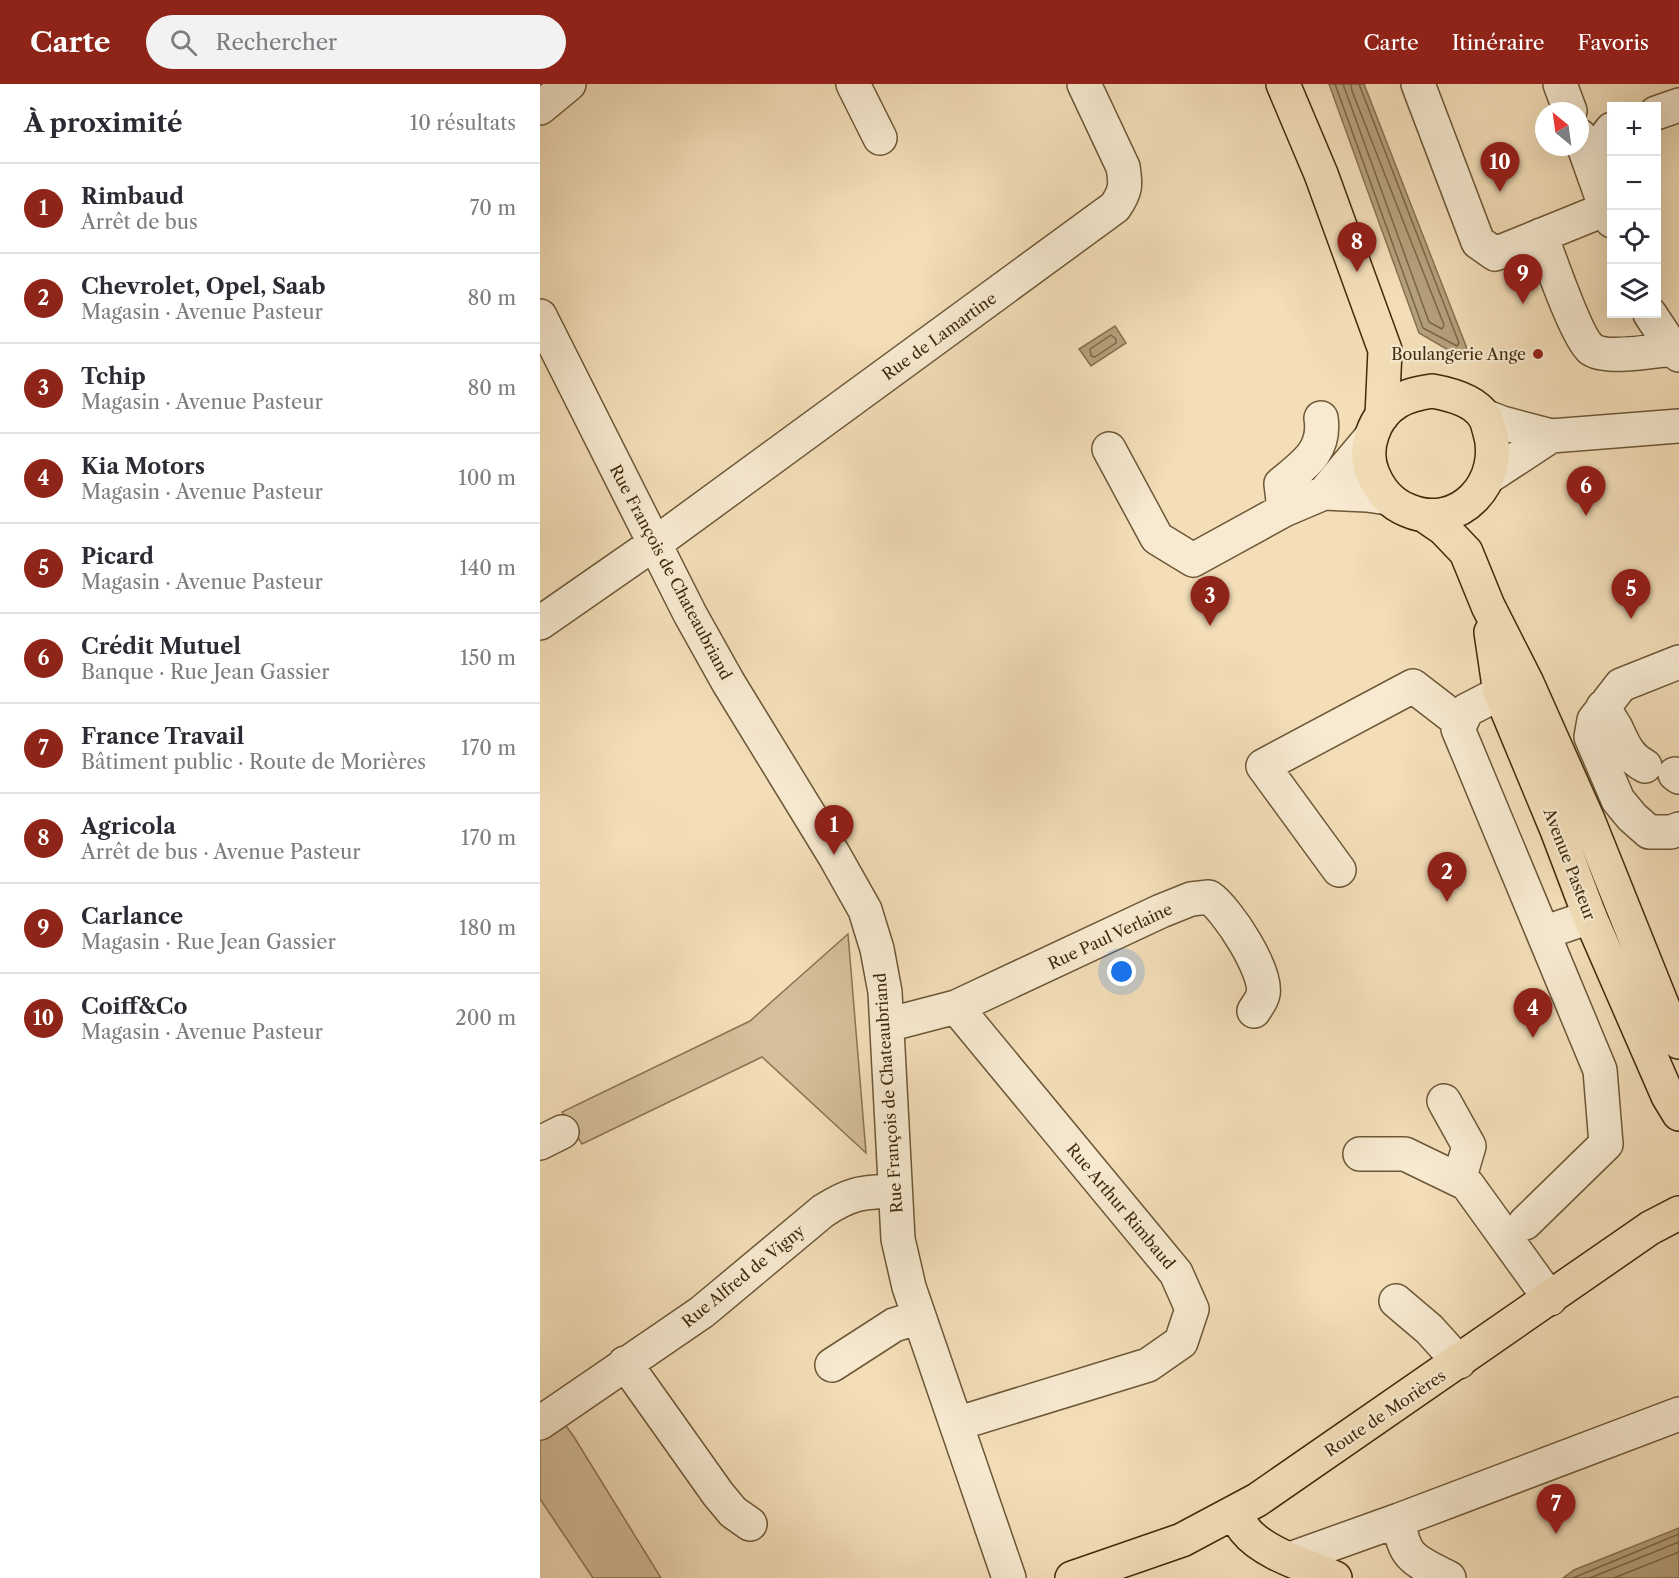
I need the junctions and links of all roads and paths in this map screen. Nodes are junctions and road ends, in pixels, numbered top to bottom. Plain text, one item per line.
1 (569, 84) edge
2 (853, 84) edge
3 (1084, 84) edge
4 (1284, 84) edge
5 (1418, 84) edge
6 (1560, 84) edge
7 (1567, 102) edge
8 (1679, 105) edge
9 (540, 108) edge
10 (1661, 111) edge
11 (1607, 132) edge
12 (880, 138) dead end
13 (1589, 144) edge
14 (1587, 156) edge
15 (1607, 210) edge
16 (1607, 216) edge
17 (1540, 235) junction
18 (540, 316) edge
19 (1653, 318) edge
20 (1385, 350) junction
21 (1676, 352) edge
22 (1432, 391) junction
23 (1484, 416) junction
24 (1321, 418) dead end
25 (1376, 426) junction
26 (1679, 426) edge
27 (1551, 436) junction
28 (1109, 449) dead end
29 (1482, 487) junction
30 (1324, 493) junction
31 (1388, 498) junction
32 (1284, 510) junction
33 (1425, 516) junction
34 (655, 544) junction
35 (1466, 552) junction
36 (1488, 606) junction
37 (540, 624) edge
38 (1679, 662) edge
39 (1500, 693) junction
40 (1603, 707) junction
41 (1461, 723) junction
42 (1666, 772) edge
43 (1679, 829) edge
44 (1339, 870) dead end
45 (1590, 917) junction
46 (1543, 933) junction
47 (956, 1007) junction
48 (1254, 1011) dead end
49 (887, 1025) junction
50 (1679, 1042) edge
51 (1444, 1101) dead end
52 (1679, 1114) edge
53 (1360, 1154) dead end
54 (1459, 1180) junction
55 (894, 1191) junction
56 (1679, 1198) edge
57 (1679, 1213) edge
58 (1526, 1223) dead end
59 (1650, 1228) junction
60 (1550, 1299) junction
61 (1396, 1301) dead end
62 (919, 1317) junction
63 (1459, 1362) junction
64 (625, 1363) junction
65 (832, 1365) dead end
66 (1679, 1414) edge
67 (540, 1424) edge
68 (956, 1424) junction
69 (1236, 1513) junction
70 (1399, 1520) junction
71 (750, 1524) dead end
72 (1290, 1559) junction
73 (1009, 1578) edge
74 (1072, 1578) edge
75 (1335, 1578) edge
76 (1449, 1578) edge

1 - 9 street
2 - 12 street
3 - 34 street, Rue de Lamartine
4 - 20 main road
5 - 17 street
6 - 7 street
8 - 10 street
11 - 13 street
14 - 15 street
16 - 17 street
17 - 21 street
18 - 34 street, Rue François de Chateaubriand
19 - 21 street
20 - 22 main road
20 - 25 main road
22 - 23 main road
22 - 25 main road
23 - 27 street
23 - 29 main road
24 - 32 street
25 - 30 street
25 - 31 main road
26 - 27 street
27 - 29 street
28 - 32 street
29 - 33 main road
29 - 35 main road, Avenue Pasteur
30 - 31 street
30 - 32 street
31 - 33 main road
33 - 35 main road, Avenue Pasteur
34 - 37 street, Rue de Lamartine
34 - 49 street, Rue François de Chateaubriand
35 - 36 main road, Avenue Pasteur
36 - 39 main road, Avenue Pasteur
36 - 50 main road, Avenue Pasteur
38 - 40 street
39 - 41 street
39 - 45 main road, Avenue Pasteur
40 - 42 street
40 - 43 street
41 - 44 street
41 - 46 street
45 - 46 street
45 - 52 main road, Avenue Pasteur
46 - 58 street
47 - 48 street, Rue Paul Verlaine
47 - 49 street, Rue Paul Verlaine
47 - 68 street, Rue Arthur Rimbaud
49 - 55 street, Rue François de Chateaubriand
51 - 54 street
53 - 54 street
54 - 60 street
55 - 62 street, Rue François de Chateaubriand
55 - 64 street, Rue Alfred de Vigny
56 - 59 main road
57 - 59 main road, Route de Morières
59 - 60 main road, Route de Morières
60 - 63 main road, Route de Morières
61 - 63 street
62 - 65 street
62 - 68 street, Rue François de Chateaubriand
63 - 69 main road, Route de Morières
64 - 67 street, Rue Alfred de Vigny
64 - 71 street
66 - 70 street
68 - 73 street, Rue François de Chateaubriand
69 - 72 main road
69 - 74 main road, Route de Morières
70 - 72 street
70 - 76 street
72 - 75 main road

